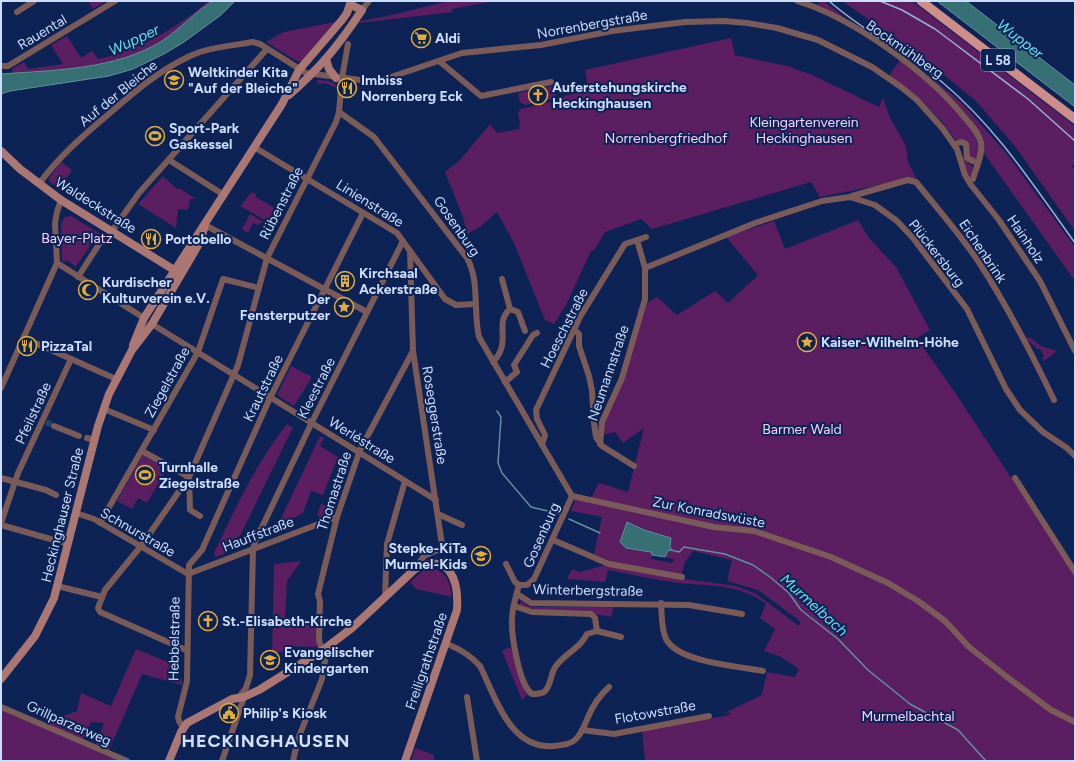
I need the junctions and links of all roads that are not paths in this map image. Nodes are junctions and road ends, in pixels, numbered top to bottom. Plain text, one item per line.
1 (34, 1) edge
2 (115, 1) edge
3 (369, 1) edge
4 (797, 1) edge
5 (921, 1) edge
6 (351, 3) edge
7 (362, 10) junction
8 (17, 12) dead end
9 (253, 42) joint
10 (348, 44) dead end
11 (267, 49) junction
12 (326, 59) junction
13 (439, 61) junction
14 (1, 66) edge
15 (300, 70) junction
16 (312, 74) junction
17 (339, 78) junction
18 (551, 82) dead end
19 (286, 98) junction
20 (339, 112) junction
21 (1075, 119) edge
22 (955, 144) junction
23 (254, 147) junction
24 (1, 151) edge
25 (169, 160) junction
26 (976, 163) junction
27 (306, 178) junction
28 (973, 179) dead end
29 (39, 184) junction
30 (224, 195) junction
31 (850, 197) junction
32 (61, 200) junction
33 (363, 213) junction
34 (205, 225) junction
35 (112, 232) junction
36 (646, 237) dead end
37 (103, 238) dead end
38 (637, 240) junction
39 (403, 241) junction
40 (410, 251) junction
41 (267, 258) junction
42 (57, 263) junction
43 (645, 268) junction
44 (177, 273) junction
45 (79, 277) junction
46 (502, 279) dead end
47 (259, 288) junction
48 (325, 289) junction
49 (475, 304) junction
50 (510, 309) junction
51 (368, 312) junction
52 (144, 318) junction
53 (152, 324) junction
54 (574, 329) junction
55 (526, 332) dead end
56 (537, 333) dead end
57 (24, 338) junction
58 (132, 350) junction
59 (413, 350) junction
60 (1075, 351) edge
61 (198, 352) junction
62 (71, 359) junction
63 (493, 362) junction
64 (235, 374) junction
65 (116, 379) junction
66 (505, 382) junction
67 (1, 388) edge
68 (271, 397) junction
69 (1054, 400) dead end
70 (104, 409) junction
71 (312, 422) junction
72 (54, 426) tunnel mouth
73 (154, 430) junction
74 (79, 436) dead end
75 (600, 444) junction
76 (542, 445) junction
77 (142, 451) junction
78 (359, 452) junction
79 (1075, 456) edge
80 (634, 466) dead end
81 (189, 477) junction
82 (1, 478) edge
83 (1014, 478) dead end
84 (15, 481) junction
85 (404, 481) junction
86 (56, 495) dead end
87 (572, 496) junction
88 (436, 500) junction
89 (76, 513) junction
90 (438, 514) junction
91 (200, 516) dead end
92 (337, 517) junction
93 (100, 523) junction
94 (1, 524) edge
95 (462, 524) dead end
96 (553, 540) junction
97 (68, 544) junction
98 (141, 546) junction
99 (253, 549) junction
100 (506, 564) dead end
101 (415, 569) junction
102 (1075, 572) edge
103 (188, 574) junction
104 (682, 577) dead end
105 (519, 585) junction
106 (58, 586) junction
107 (517, 594) junction
108 (102, 597) junction
109 (385, 599) junction
110 (661, 603) junction
111 (514, 606) junction
112 (742, 614) dead end
113 (597, 631) junction
114 (621, 637) dead end
115 (447, 644) junction
116 (186, 650) junction
117 (323, 650) junction
118 (763, 671) dead end
119 (2, 675) edge
120 (609, 687) dead end
121 (241, 697) junction
122 (467, 697) dead end
123 (1, 706) edge
124 (709, 716) dead end
125 (1075, 722) edge
126 (183, 727) junction
127 (582, 730) junction
128 (406, 759) edge
129 (126, 761) edge
130 (169, 761) edge
131 (222, 761) edge
132 (293, 761) edge
133 (477, 761) edge

1 - 8 street
2 - 14 street, Rauental
3 - 7 street
4 - 26 street, Bockmühlberg
5 - 21 main road, L 58
6 - 7 main road, Heckinghauser Straße
6 - 15 main road, Heckinghauser Straße
7 - 12 main road, Heckinghauser Straße
9 - 11 street, Norrenbergstraße
9 - 29 street, Auf der Bleiche
10 - 17 street, Rübenstraße
11 - 15 street, Norrenbergstraße
11 - 25 street
12 - 16 main road, Heckinghauser Straße
12 - 17 main road
13 - 17 street, Norrenbergstraße
13 - 18 street
13 - 22 street, Norrenbergstraße
15 - 16 street, Norrenbergstraße
15 - 19 main road, Heckinghauser Straße
16 - 17 street, Norrenbergstraße
16 - 19 main road, Heckinghauser Straße
17 - 20 street, Rübenstraße
19 - 23 main road, Heckinghauser Straße
20 - 27 street, Rübenstraße
20 - 49 street, Gosenburg
22 - 26 street
22 - 60 street, Hainholz
23 - 27 street, Linienstraße
23 - 30 main road, Heckinghauser Straße
24 - 29 main road, Waldeckstraße
25 - 30 street
25 - 35 street
26 - 28 street, Bockmühlberg
27 - 33 street, Linienstraße
27 - 41 street, Rübenstraße
29 - 32 main road, Waldeckstraße
30 - 34 main road, Heckinghauser Straße
31 - 43 street, Plückersburg
31 - 69 street, Eichenbrink
31 - 79 street, Plückersburg
32 - 35 main road, Waldeckstraße
32 - 42 street
33 - 39 street, Linienstraße
33 - 48 street, Krautstraße
34 - 41 street
34 - 44 main road, Heckinghauser Straße
35 - 44 main road, Waldeckstraße
36 - 38 street, Hoeschstraße
37 - 45 street
38 - 43 street, Neumannstraße
38 - 54 street, Hoeschstraße
39 - 40 street, Linienstraße
39 - 51 street, Kleestraße
40 - 49 street, Linienstraße
40 - 59 street, Roseggerstraße
41 - 47 street, Rübenstraße
41 - 48 street
42 - 45 street
42 - 57 street
43 - 75 street, Neumannstraße
44 - 52 main road, Heckinghauser Straße
44 - 53 main road, Heckinghauser Straße
45 - 52 street
46 - 50 street
47 - 61 street, Ziegelstraße
47 - 64 street, Rübenstraße
48 - 51 street
48 - 68 street, Krautstraße
49 - 63 street, Gosenburg
50 - 55 street
50 - 63 street
51 - 71 street, Kleestraße
52 - 58 main road, Heckinghauser Straße
53 - 58 main road, Heckinghauser Straße
53 - 61 street, Werléstraße
54 - 75 street
54 - 76 street, Hoeschstraße
56 - 66 street
57 - 62 street
57 - 67 street
58 - 65 main road, Heckinghauser Straße
59 - 78 street, Thomastraße
59 - 88 street, Roseggerstraße
61 - 64 street, Werléstraße
61 - 73 street, Ziegelstraße
62 - 65 street
62 - 84 street, Pfeilstraße
63 - 66 street, Gosenburg
64 - 68 street, Werléstraße
64 - 81 street, Rübenstraße
65 - 70 main road, Heckinghauser Straße
66 - 76 street, Gosenburg
68 - 71 street, Werléstraße
68 - 103 street, Krautstraße
70 - 73 street
70 - 89 main road, Heckinghauser Straße
71 - 78 street, Werléstraße
71 - 99 street, Kleestraße
72 - 74 street
73 - 77 street, Ziegelstraße
75 - 80 street
76 - 87 street, Gosenburg
77 - 81 street
77 - 93 street, Ziegelstraße
78 - 85 street, Werléstraße
78 - 92 street, Thomastraße
81 - 91 street
81 - 98 street, Rübenstraße
82 - 84 street
83 - 102 street
84 - 86 street
84 - 94 street, Pfeilstraße
85 - 88 street, Werléstraße
85 - 109 street
87 - 96 street, Gosenburg
87 - 125 street, Zur Konradswüste
88 - 90 street, Roseggerstraße
89 - 93 street, Schnurstraße
89 - 97 main road, Heckinghauser Straße
90 - 95 street
90 - 101 street, Roseggerstraße
92 - 99 street, Hauffstraße
92 - 117 street, Thomastraße
93 - 98 street, Schnurstraße
94 - 97 street
96 - 104 street
96 - 105 street, Gosenburg
97 - 106 main road, Heckinghauser Straße
98 - 103 street, Schnurstraße
98 - 108 street, Rübenstraße
99 - 103 street, Hauffstraße
99 - 121 street
100 - 105 street
101 - 109 main road, Freiligrathstraße
101 - 115 main road, Freiligrathstraße
103 - 116 street, Hebbelstraße
105 - 107 street
106 - 108 street
106 - 119 main road, Heckinghauser Straße
107 - 110 street, Winterbergstraße
107 - 111 street
108 - 116 street
109 - 117 main road, Freiligrathstraße
110 - 112 street, Winterbergstraße
110 - 118 street, Winterbergstraße
111 - 113 street
111 - 113 street
113 - 114 street
115 - 127 street, Flotowstraße
115 - 128 main road, Freiligrathstraße
116 - 126 street, Hebbelstraße
117 - 121 main road, Freiligrathstraße
117 - 132 street, Thomastraße
120 - 127 street, Flotowstraße
121 - 126 main road, Freiligrathstraße
121 - 131 street
122 - 133 street
123 - 129 street, Grillparzerweg
124 - 127 street, Flotowstraße
126 - 130 main road

